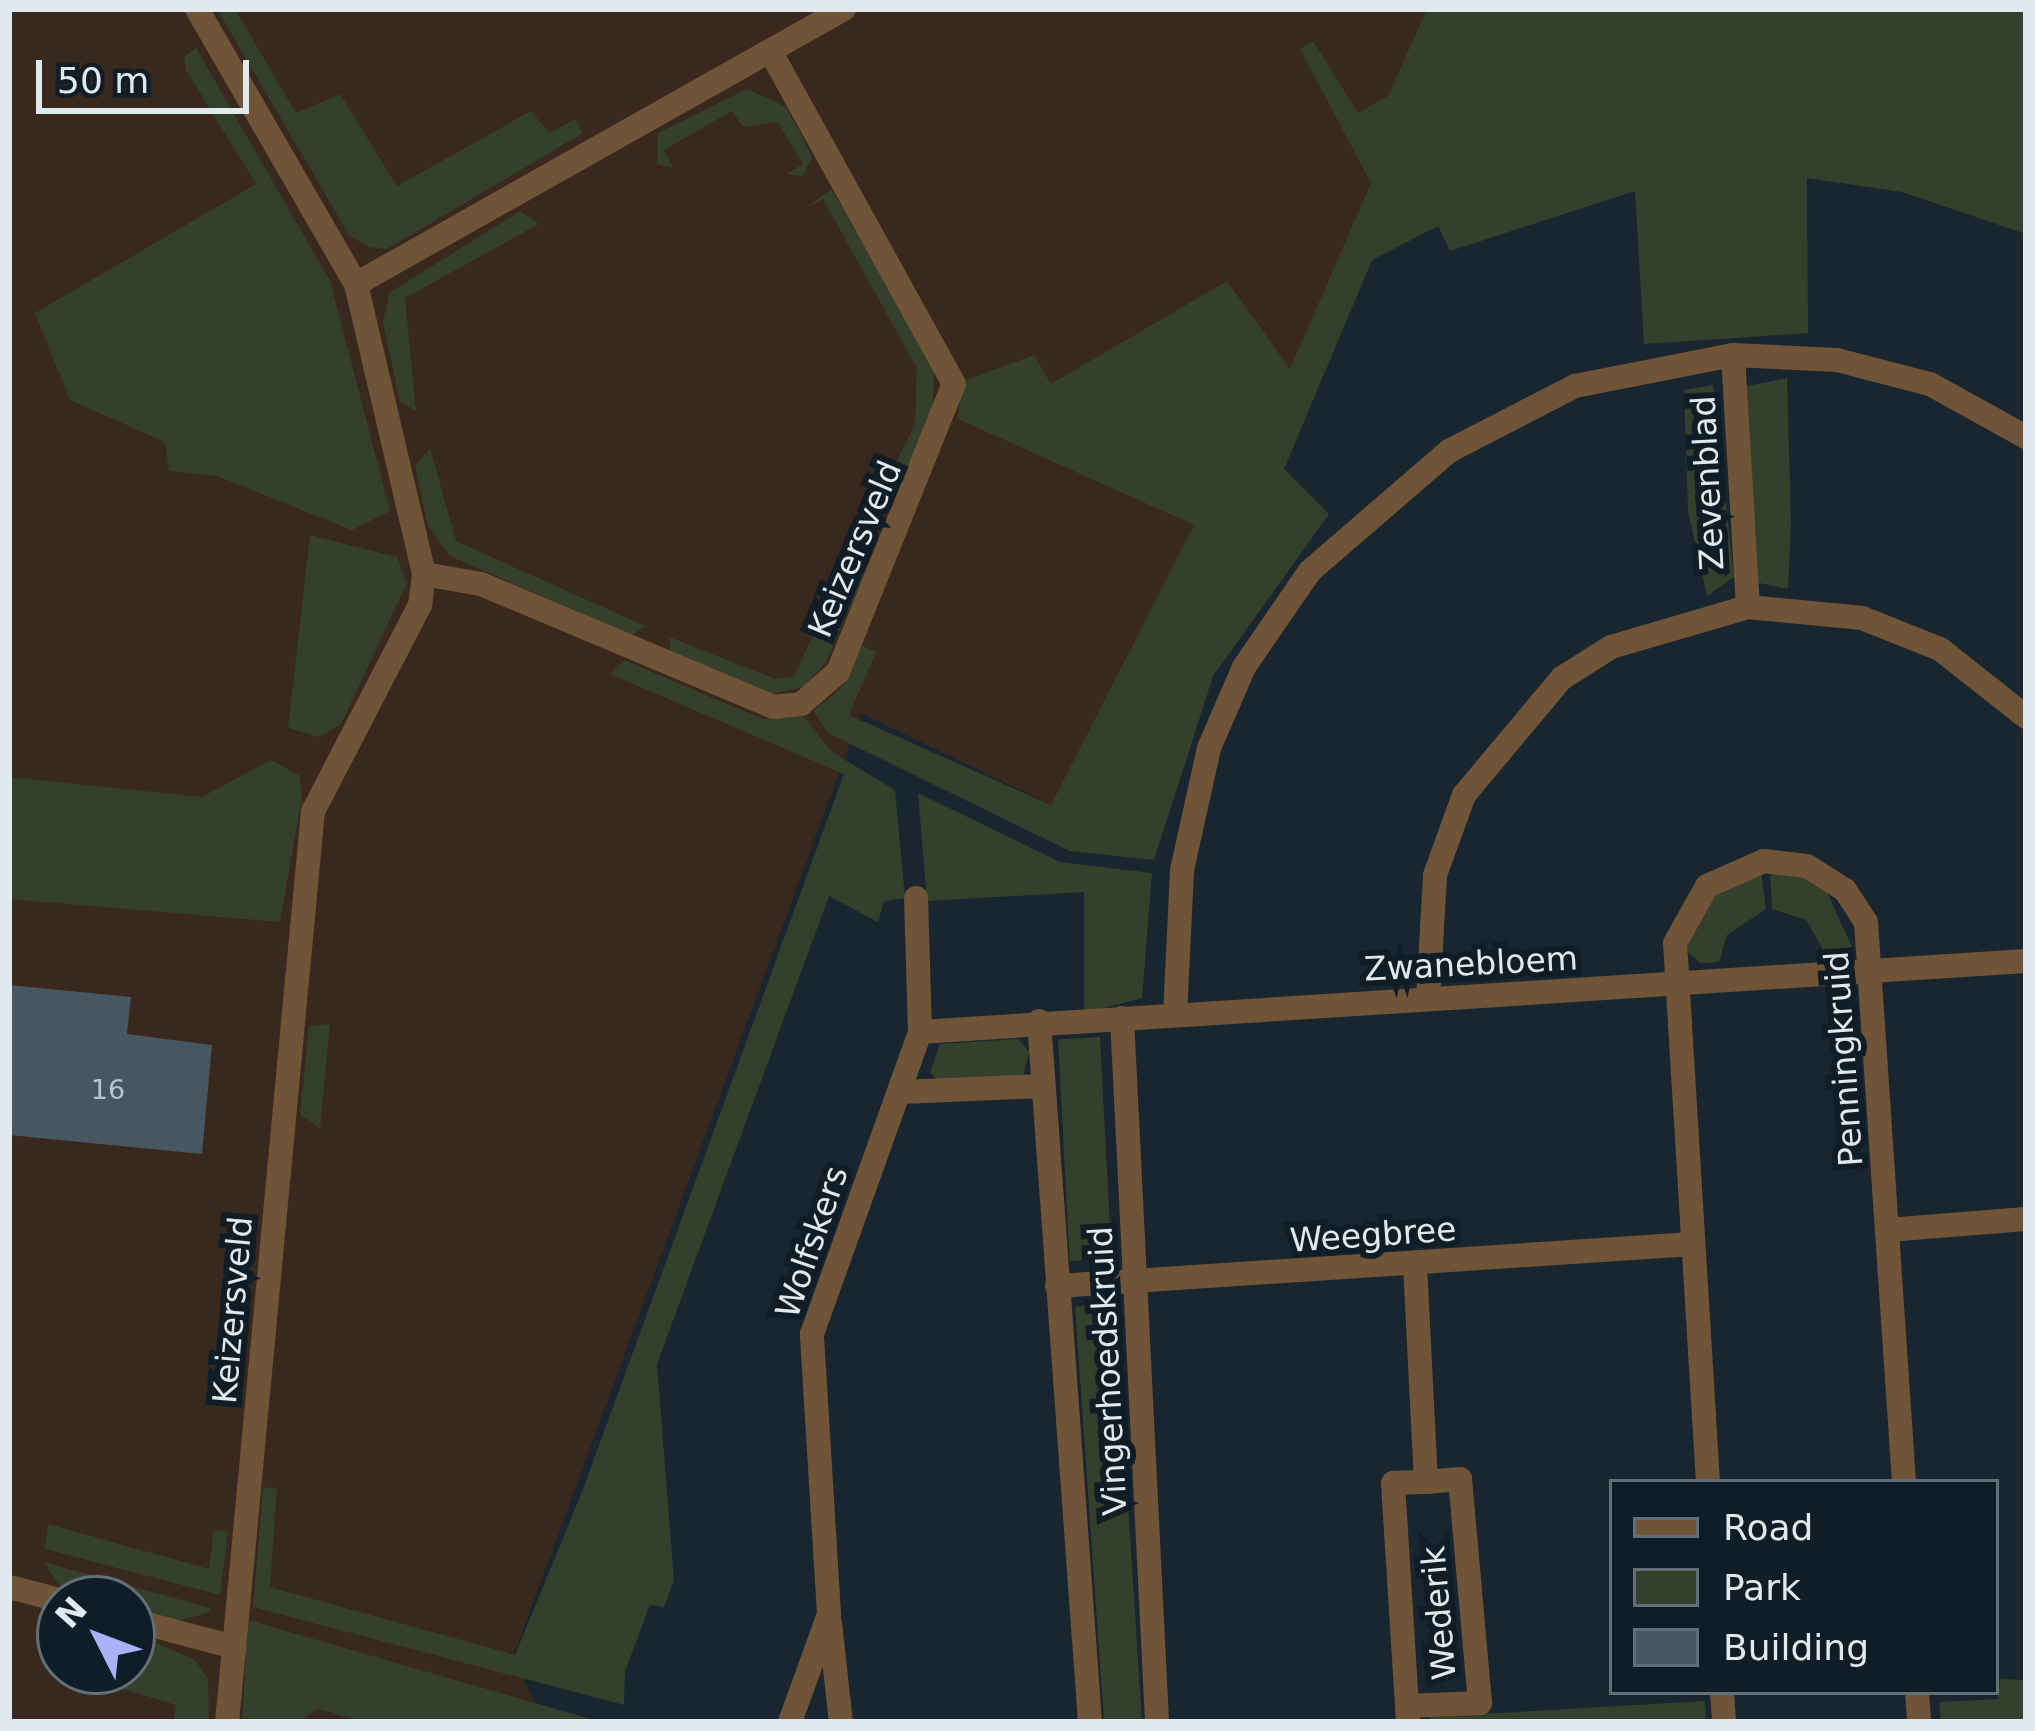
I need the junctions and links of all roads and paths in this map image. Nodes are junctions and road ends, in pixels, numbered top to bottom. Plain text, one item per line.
1 (197, 9) edge
2 (844, 9) edge
3 (770, 51) junction
4 (356, 284) junction
5 (1733, 355) junction
6 (2026, 437) edge
7 (424, 574) junction
8 (1748, 607) junction
9 (2026, 718) edge
10 (916, 898) dead end
11 (2026, 961) edge
12 (1874, 968) junction
13 (1676, 985) junction
14 (1428, 998) junction
15 (1174, 1015) junction
16 (1122, 1018) junction
17 (1040, 1021) junction
18 (920, 1032) junction
19 (1042, 1086) junction
20 (902, 1092) junction
21 (2026, 1220) edge
22 (1888, 1230) junction
23 (1693, 1244) junction
24 (1415, 1266) junction
25 (1137, 1282) junction
26 (1058, 1286) junction
27 (1708, 1479) edge
28 (1904, 1479) edge
29 (1426, 1482) junction
30 (829, 1614) junction
31 (156, 1626) edge
32 (234, 1647) junction
33 (1408, 1714) edge
34 (226, 1722) edge
35 (790, 1722) edge
36 (841, 1722) edge
37 (1090, 1722) edge
38 (1157, 1722) edge

1 - 4 street, Keizersveld
2 - 3 street
3 - 4 street
3 - 7 street, Keizersveld
4 - 7 street, Keizersveld
5 - 6 street
5 - 8 street, Zevenblad
5 - 15 street
7 - 32 street, Keizersveld
8 - 9 street, Zevenblad
8 - 14 street, Zevenblad
10 - 18 street, Wolfskers
11 - 12 street, Zwanebloem
12 - 13 street, Zwanebloem
12 - 13 street, Penningkruid
12 - 22 street, Penningkruid
13 - 14 street, Zwanebloem
13 - 23 street, Penningkruid
14 - 15 street, Zwanebloem
15 - 16 street, Zwanebloem
16 - 17 street, Zwanebloem
16 - 25 street, Vingerhoedskruid
17 - 18 street, Zwanebloem
17 - 19 street, Vingerhoedskruid
18 - 20 street, Wolfskers
19 - 20 street
19 - 26 street, Vingerhoedskruid
20 - 30 street, Wolfskers
21 - 22 street
22 - 28 street, Penningkruid
23 - 24 street, Weegbree
23 - 27 street, Penningkruid
24 - 25 street, Weegbree
24 - 29 street
25 - 26 street, Weegbree
25 - 38 street, Vingerhoedskruid
26 - 37 street, Vingerhoedskruid
29 - 33 street, Wederik
29 - 33 street, Wederik
30 - 35 street, Wolfskers
30 - 36 street, Wolfskers
31 - 32 street
32 - 34 street, Keizersveld

